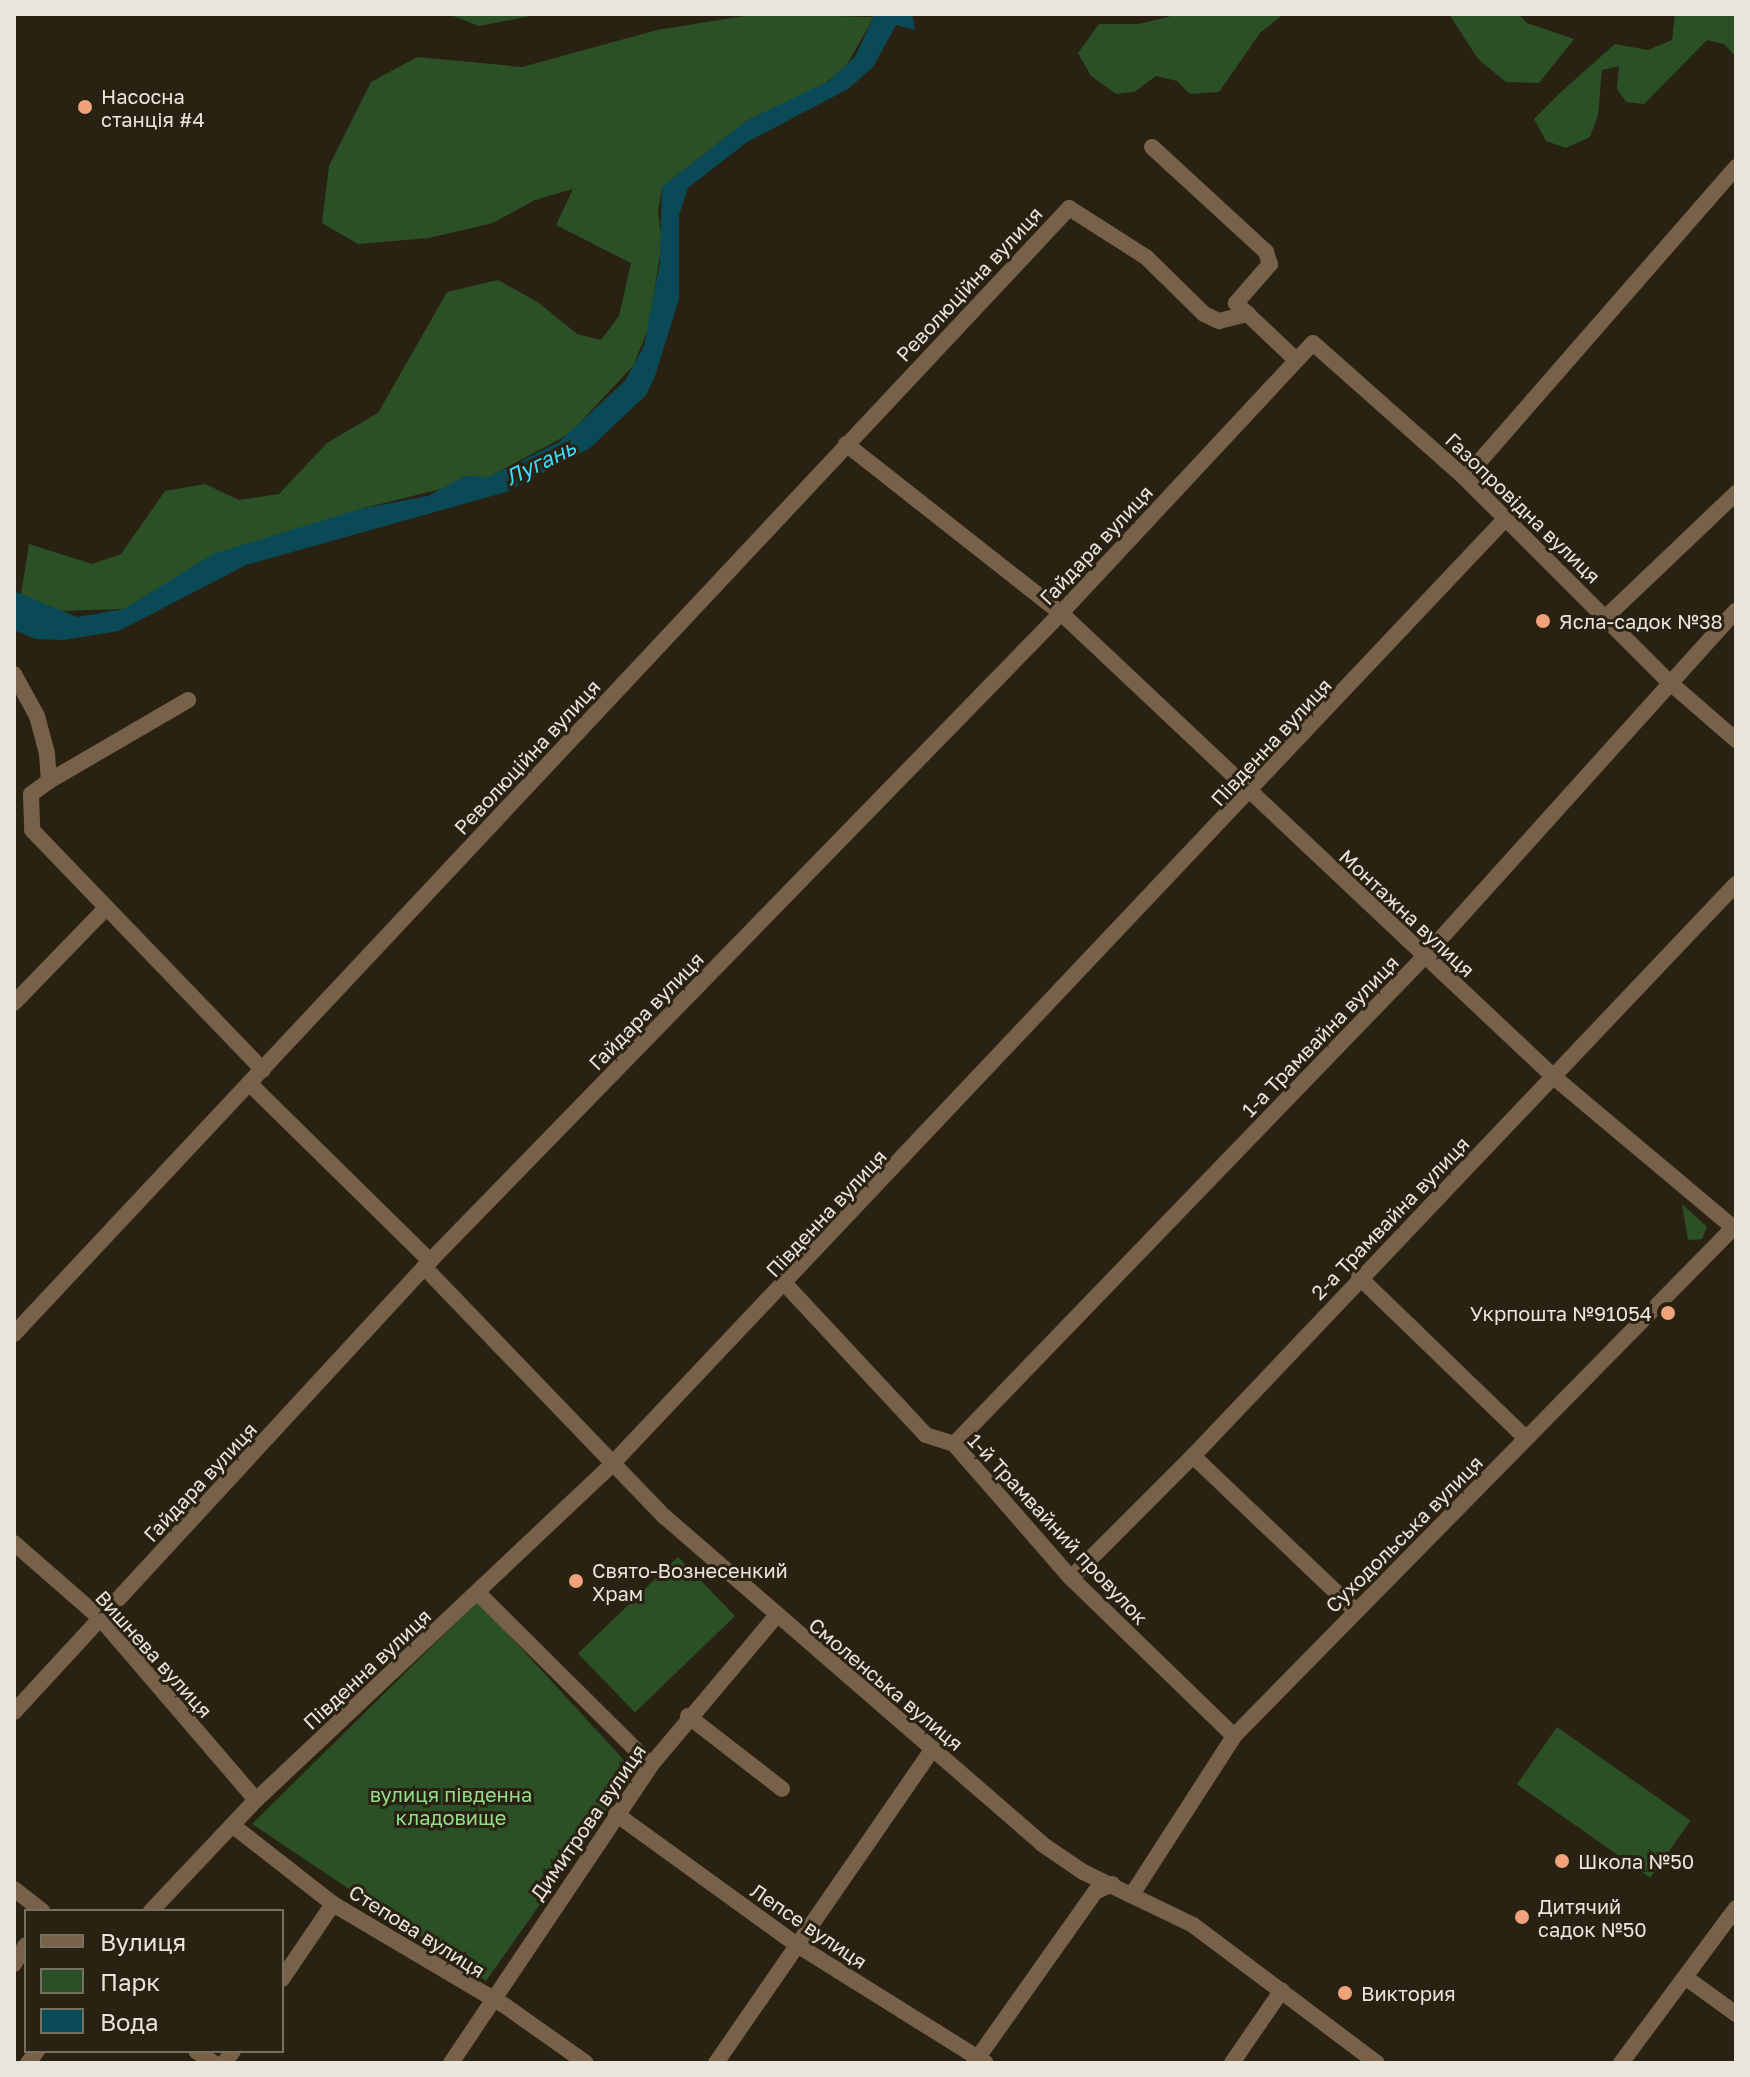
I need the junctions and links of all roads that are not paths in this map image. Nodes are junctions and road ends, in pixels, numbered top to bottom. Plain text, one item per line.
1 (1152, 147) dead end
2 (1736, 167) edge
3 (1248, 314) junction
4 (1313, 343) joint
5 (1296, 360) junction
6 (846, 444) junction
7 (1465, 478) junction
8 (1736, 493) edge
9 (1506, 518) junction
10 (1736, 611) edge
11 (1061, 613) junction
12 (1606, 617) junction
13 (14, 674) edge
14 (1668, 681) junction
15 (188, 700) dead end
16 (1736, 740) edge
17 (49, 781) junction
18 (14, 791) edge
19 (1250, 793) junction
20 (31, 794) junction
21 (1736, 884) edge
22 (106, 908) junction
23 (1424, 957) junction
24 (14, 1003) edge
25 (263, 1070) junction
26 (1555, 1078) junction
27 (250, 1084) junction
28 (1735, 1229) edge
29 (427, 1264) junction
30 (1359, 1277) junction
31 (786, 1285) junction
32 (14, 1334) edge
33 (1526, 1438) junction
34 (954, 1444) junction
35 (1193, 1456) junction
36 (613, 1463) junction
37 (14, 1543) edge
38 (1071, 1578) junction
39 (478, 1593) junction
40 (1356, 1611) junction
41 (775, 1617) junction
42 (101, 1619) junction
43 (14, 1712) edge
44 (688, 1716) junction
45 (1234, 1736) junction
46 (933, 1749) junction
47 (651, 1765) junction
48 (782, 1789) dead end
49 (256, 1800) junction
50 (616, 1814) junction
51 (232, 1825) junction
52 (1112, 1884) junction
53 (14, 1889) edge
54 (1133, 1893) junction
55 (333, 1904) junction
56 (1736, 1908) edge
57 (39, 1909) edge
58 (153, 1909) edge
59 (794, 1943) junction
60 (284, 1976) edge
61 (1685, 1977) junction
62 (1282, 1990) junction
63 (490, 2000) junction
64 (1736, 2014) edge
65 (980, 2061) edge
66 (451, 2063) edge
67 (586, 2063) edge
68 (716, 2063) edge
69 (1232, 2063) edge
70 (1377, 2063) edge
71 (1621, 2063) edge

1 - 3 street
2 - 7 street
3 - 5 street
3 - 6 street, Революційна вулиця
4 - 5 street, Гайдара вулиця
4 - 7 street, Газопровідна вулиця
5 - 11 street, Гайдара вулиця
6 - 11 street, Монтажна вулиця
6 - 25 street, Революційна вулиця
7 - 9 street, Газопровідна вулиця
8 - 12 street
9 - 12 street, Газопровідна вулиця
9 - 19 street, Південна вулиця
10 - 14 street, 1-а Трамвайна вулиця
11 - 19 street, Монтажна вулиця
11 - 29 street, Гайдара вулиця
12 - 14 street, Газопровідна вулиця
13 - 17 street
14 - 16 street, Газопровідна вулиця
14 - 23 street, 1-а Трамвайна вулиця
15 - 17 street
17 - 20 street
18 - 20 street
19 - 23 street, Монтажна вулиця
19 - 31 street, Південна вулиця
20 - 22 street
21 - 26 street, 2-а Трамвайна вулиця
22 - 24 street
22 - 25 street
23 - 26 street, Монтажна вулиця
23 - 34 street, 1-а Трамвайна вулиця
25 - 27 street, Революційна вулиця
26 - 28 street, Монтажна вулиця
26 - 30 street, 2-а Трамвайна вулиця
27 - 29 street, Смоленська вулиця
27 - 32 street, Революційна вулиця
28 - 33 street, Суходольська вулиця
29 - 36 street, Смоленська вулиця
29 - 42 street, Гайдара вулиця
30 - 33 street
30 - 35 street, 2-а Трамвайна вулиця
31 - 34 street, 1-й Трамвайний провулок
31 - 36 street, Південна вулиця
33 - 40 street, Суходольська вулиця
34 - 38 street, 1-й Трамвайний провулок
35 - 38 street, 2-а Трамвайна вулиця
35 - 40 street
36 - 39 street, Південна вулиця
36 - 41 street, Смоленська вулиця
37 - 42 street, Вишнева вулиця
38 - 45 street, 1-й Трамвайний провулок
39 - 47 street
39 - 49 street, Південна вулиця
40 - 45 street, Суходольська вулиця
41 - 44 street, Димитрова вулиця
41 - 46 street, Смоленська вулиця
42 - 43 street, Гайдара вулиця
42 - 49 street, Вишнева вулиця
44 - 47 street, Димитрова вулиця
44 - 48 street
45 - 54 street, Суходольська вулиця
46 - 52 street, Смоленська вулиця
46 - 59 street
47 - 50 street, Димитрова вулиця
49 - 51 street, Південна вулиця
50 - 59 street, Лепсе вулиця
50 - 63 street, Димитрова вулиця
51 - 55 street, Степова вулиця
51 - 58 street, Південна вулиця
52 - 54 street, Смоленська вулиця
52 - 65 street
53 - 57 street
54 - 62 street, Смоленська вулиця
55 - 60 street
55 - 63 street, Степова вулиця
56 - 61 street
59 - 65 street, Лепсе вулиця
59 - 68 street
61 - 64 street
61 - 71 street
62 - 69 street
62 - 70 street, Смоленська вулиця
63 - 66 street, Димитрова вулиця
63 - 67 street, Степова вулиця

